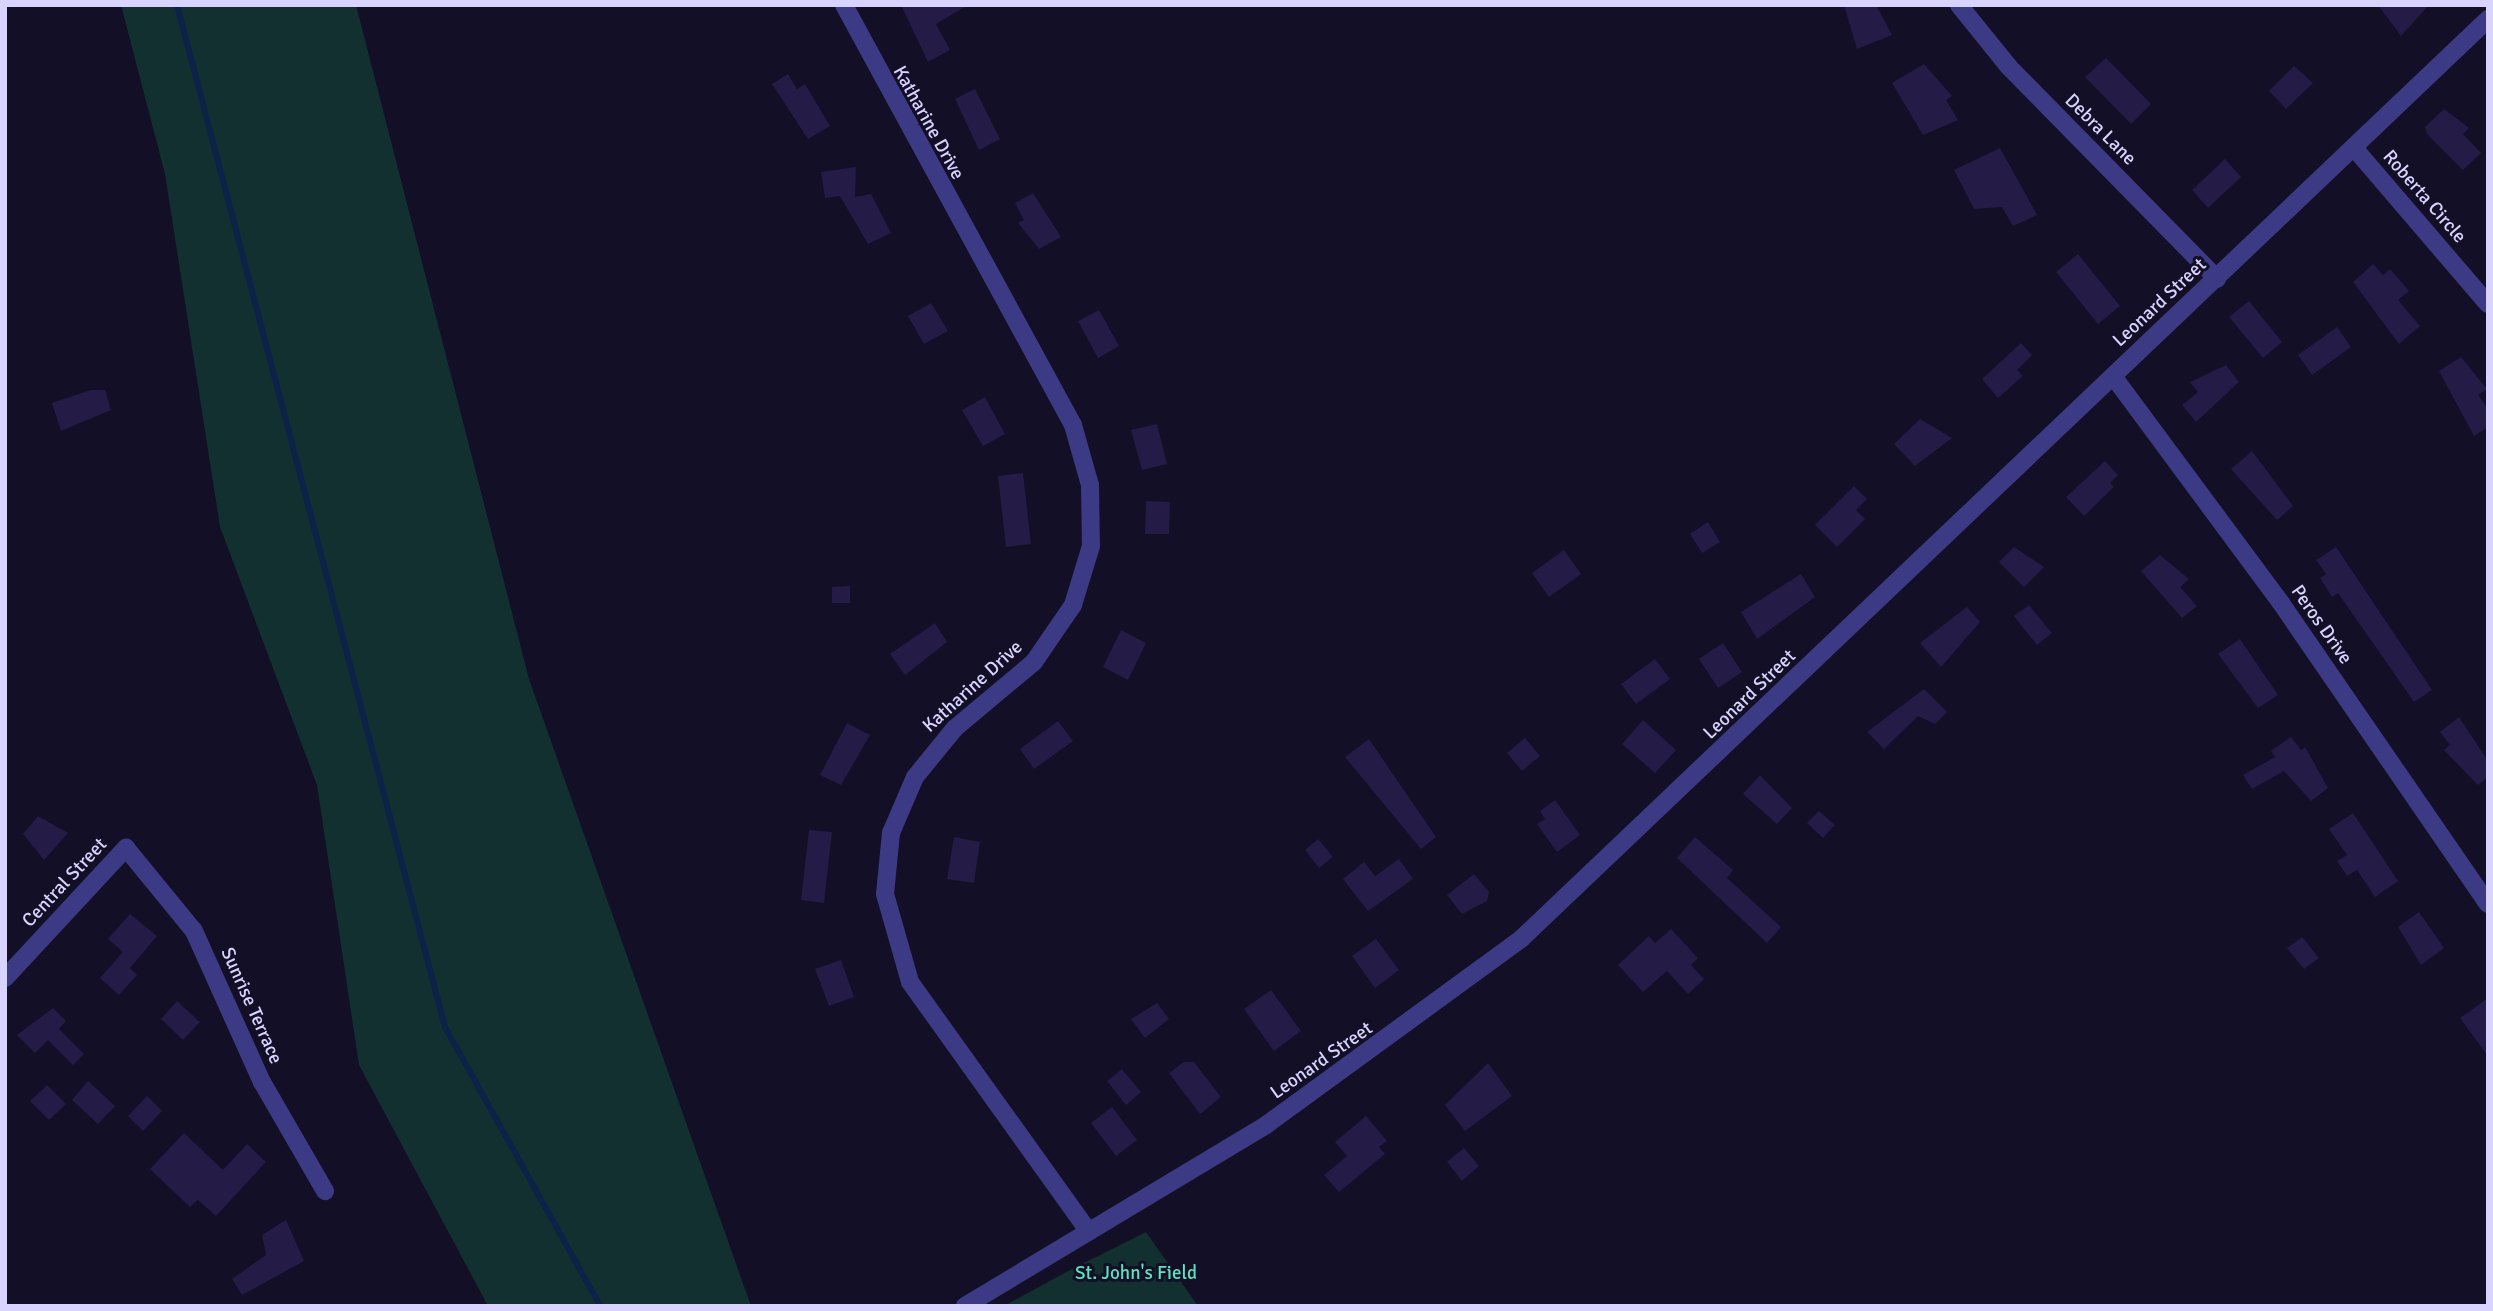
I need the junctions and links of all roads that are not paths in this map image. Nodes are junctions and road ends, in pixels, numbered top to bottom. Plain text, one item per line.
1 (844, 5) edge
2 (1959, 5) edge
3 (2488, 19) edge
4 (2355, 149) junction
5 (2217, 279) junction
6 (2488, 304) edge
7 (2113, 376) junction
8 (126, 848) joint
9 (2488, 904) edge
10 (5, 978) edge
11 (325, 1191) dead end
12 (1089, 1232) junction
13 (965, 1306) edge

1 - 12 street, Katharine Drive
2 - 5 street, Debra Lane
3 - 4 street, Leonard Street
4 - 5 street, Leonard Street
4 - 6 street, Roberta Circle
5 - 7 street, Leonard Street
7 - 9 street, Peros Drive
7 - 12 street, Leonard Street
8 - 10 street, Central Street
8 - 11 street, Sunrise Terrace
12 - 13 street, Leonard Street

